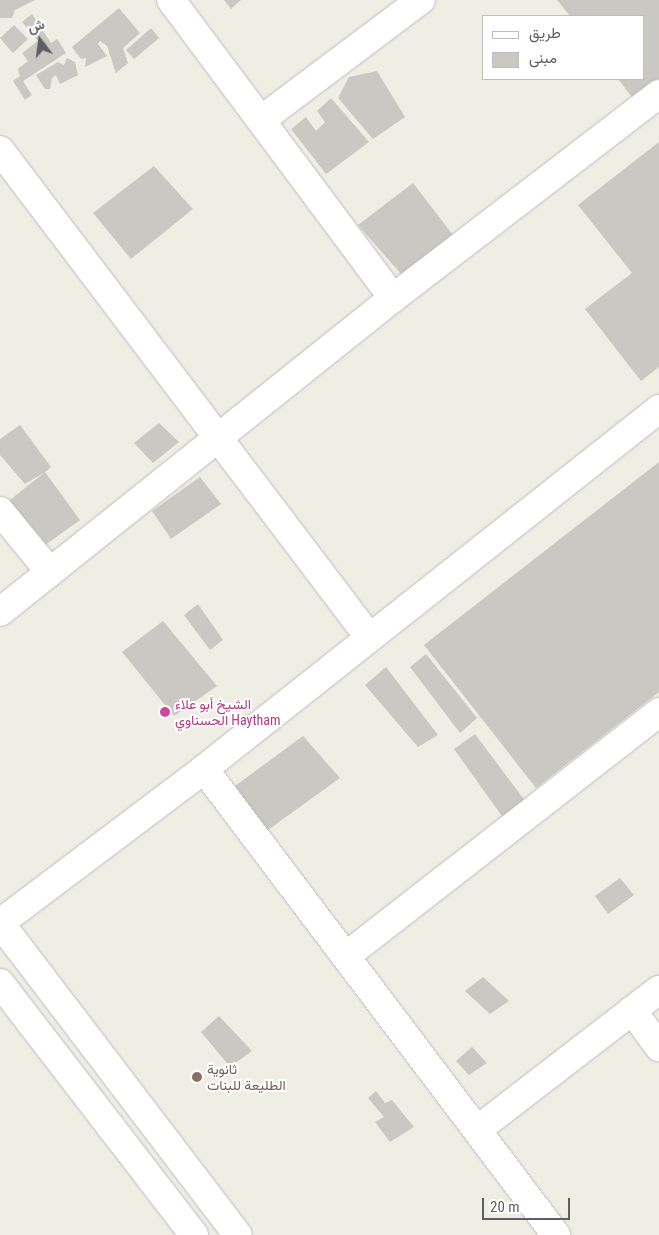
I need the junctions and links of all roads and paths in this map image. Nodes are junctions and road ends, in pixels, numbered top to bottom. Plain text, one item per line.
1 (171, 0) edge
2 (421, 0) edge
3 (659, 94) edge
4 (261, 120) junction
5 (0, 150) edge
6 (393, 298) junction
7 (659, 409) edge
8 (220, 440) junction
9 (0, 511) edge
10 (50, 572) junction
11 (0, 612) edge
12 (369, 636) junction
13 (659, 712) edge
14 (204, 769) junction
15 (0, 923) edge
16 (346, 956) junction
17 (0, 983) edge
18 (659, 990) edge
19 (632, 1010) junction
20 (659, 1047) edge
21 (476, 1130) junction
22 (194, 1235) edge
23 (238, 1235) edge
24 (556, 1235) edge

1 - 4 street
2 - 4 street
3 - 6 street
4 - 6 street
5 - 8 street
6 - 8 street
7 - 12 street
8 - 10 street
8 - 12 street
9 - 10 street
10 - 11 street
12 - 14 street
13 - 16 street
14 - 15 street
14 - 16 street
15 - 23 street
16 - 21 street
17 - 22 street
18 - 19 street
19 - 20 street
19 - 21 street
21 - 24 street

